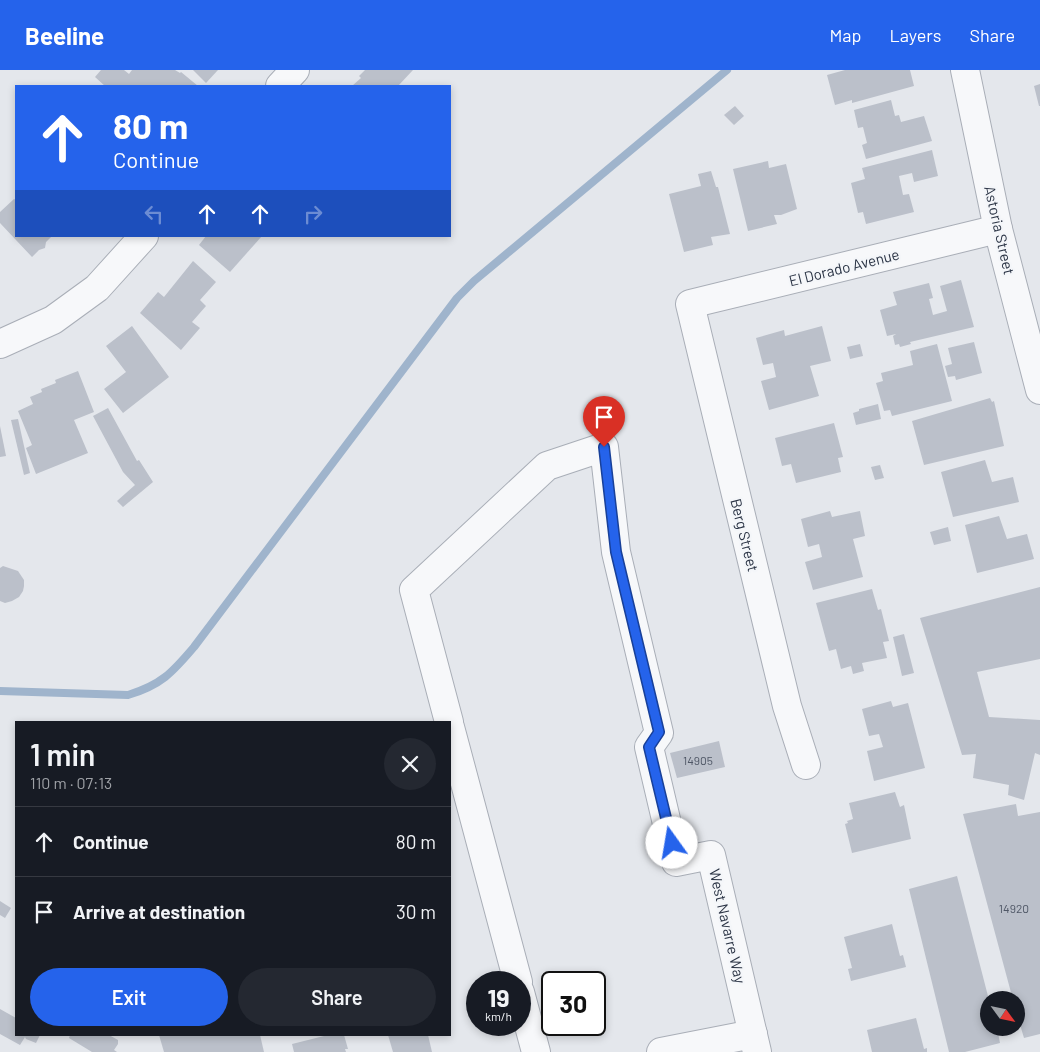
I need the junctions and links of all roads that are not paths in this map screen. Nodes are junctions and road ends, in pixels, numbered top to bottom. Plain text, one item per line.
1 (295, 70) edge
2 (965, 70) edge
3 (281, 85) edge
4 (998, 229) junction
5 (143, 237) edge
6 (690, 304) joint
7 (0, 344) edge
8 (1040, 390) edge
9 (449, 721) edge
10 (451, 731) edge
11 (806, 764) dead end
12 (515, 971) edge
13 (531, 1033) edge
14 (755, 1043) edge
15 (536, 1052) edge
16 (661, 1052) edge

1 - 3 street
2 - 4 street, Astoria Street
4 - 6 street, El Dorado Avenue
4 - 8 street, Astoria Street
5 - 7 street
6 - 11 street, Berg Street
9 - 14 street, West Navarre Way
10 - 12 street
13 - 15 street
14 - 16 street

